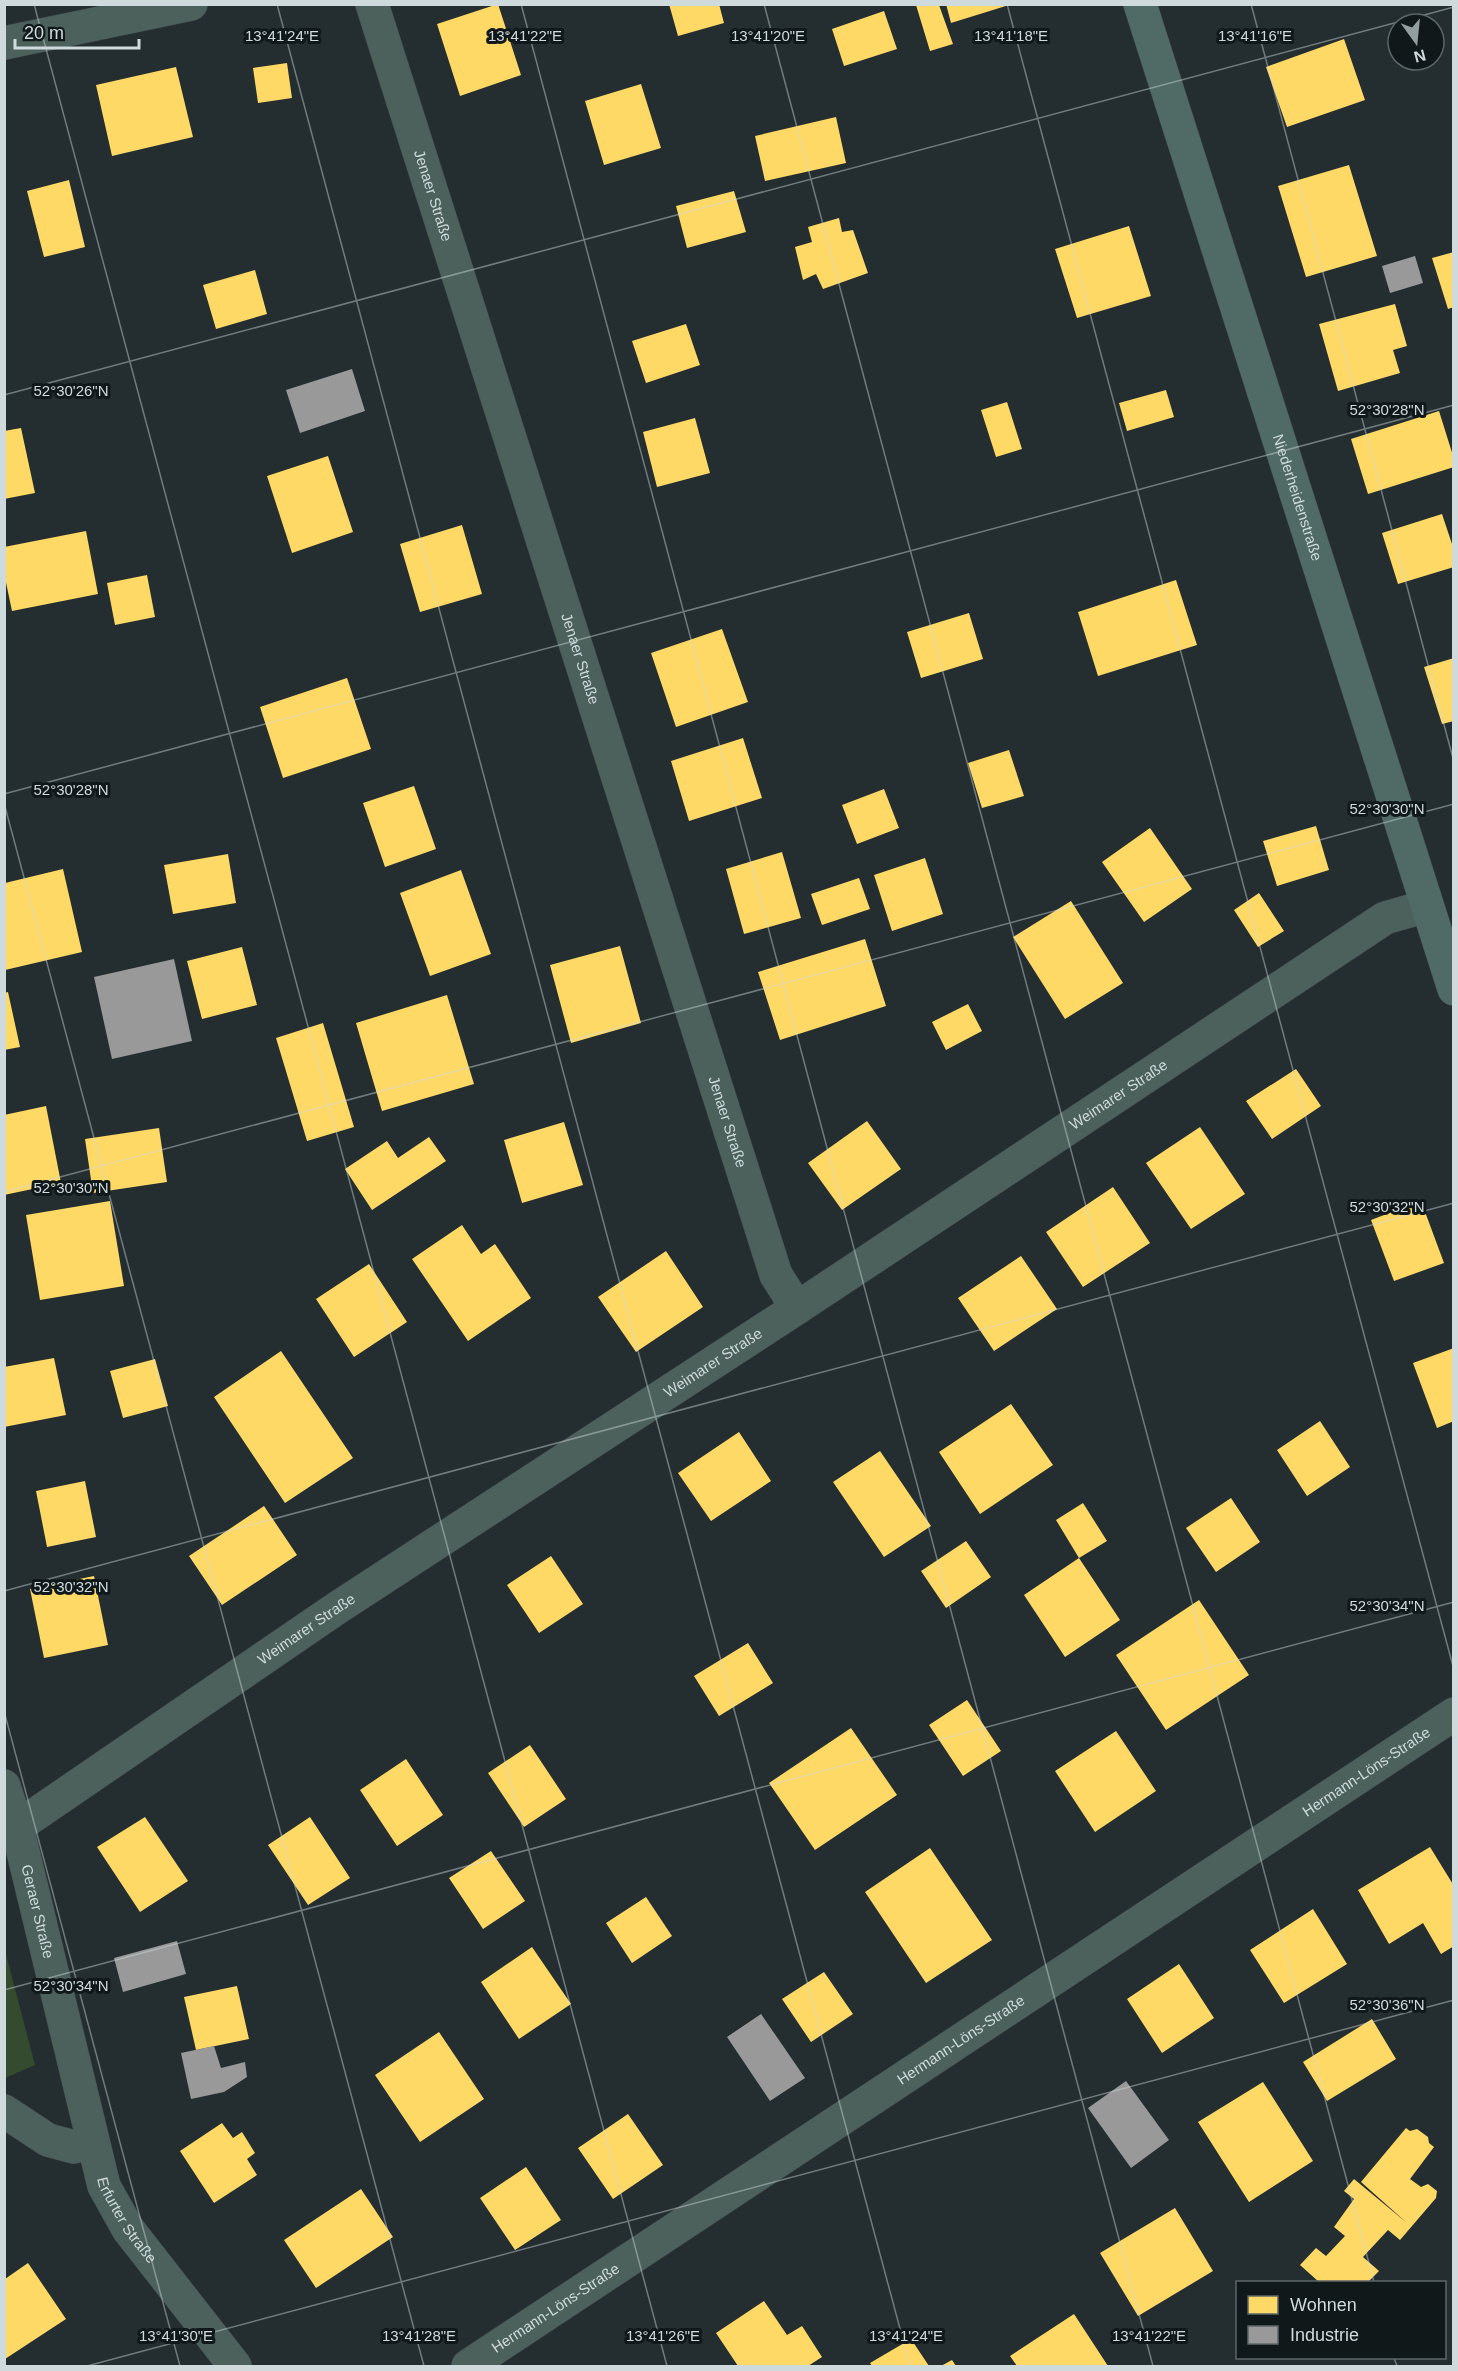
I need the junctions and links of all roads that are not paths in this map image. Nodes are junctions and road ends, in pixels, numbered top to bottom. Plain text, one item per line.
1 (191, 4) edge
2 (372, 4) edge
3 (1140, 4) edge
4 (4, 43) edge
5 (1427, 906) junction
6 (1454, 989) edge
7 (797, 1308) junction
8 (1454, 1714) edge
9 (4, 1786) edge
10 (11, 1828) edge
11 (4, 2111) edge
12 (92, 2143) junction
13 (235, 2367) edge
14 (468, 2367) edge

1 - 4 street
2 - 7 street, Jenaer Straße
3 - 5 street, Niederheidenstraße
5 - 6 street, Niederheidenstraße
5 - 7 street, Weimarer Straße
7 - 10 street, Weimarer Straße
8 - 14 street, Hermann-Löns-Straße
9 - 10 street, Geraer Straße
10 - 12 street, Geraer Straße
11 - 12 street
12 - 13 street, Erfurter Straße

